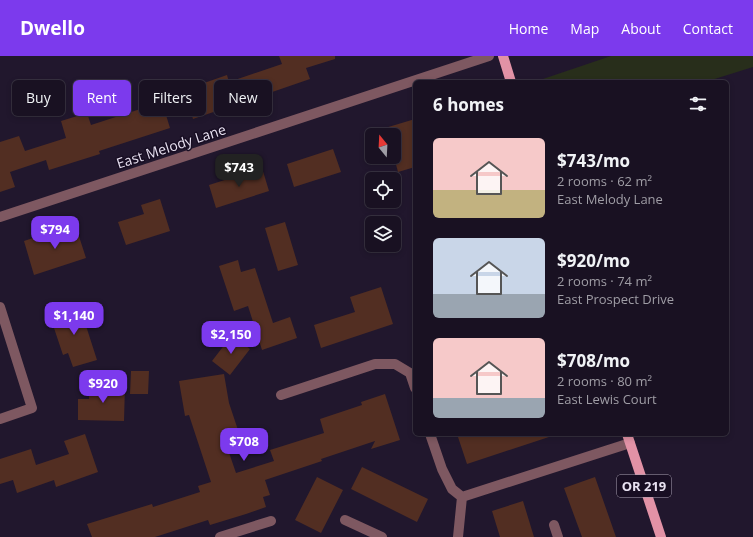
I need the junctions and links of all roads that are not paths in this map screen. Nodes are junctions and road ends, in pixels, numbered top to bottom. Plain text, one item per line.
1 (488, 56) edge
2 (503, 56) edge
3 (415, 80) edge
4 (510, 80) edge
5 (413, 81) edge
6 (0, 217) edge
7 (0, 307) edge
8 (413, 382) edge
9 (281, 395) dead end
10 (0, 419) edge
11 (431, 436) edge
12 (628, 438) edge
13 (462, 497) junction
14 (346, 520) dead end
15 (271, 521) dead end
16 (554, 525) dead end
17 (220, 537) edge
18 (382, 537) edge
19 (458, 537) edge
20 (558, 537) edge
21 (661, 537) edge

1 - 3 street, East Melody Lane
2 - 4 main road
5 - 6 street, East Melody Lane
7 - 10 street
8 - 9 street
11 - 13 street
12 - 13 street
12 - 21 main road, OR 219
13 - 19 street
14 - 18 street
15 - 17 street
16 - 20 street

